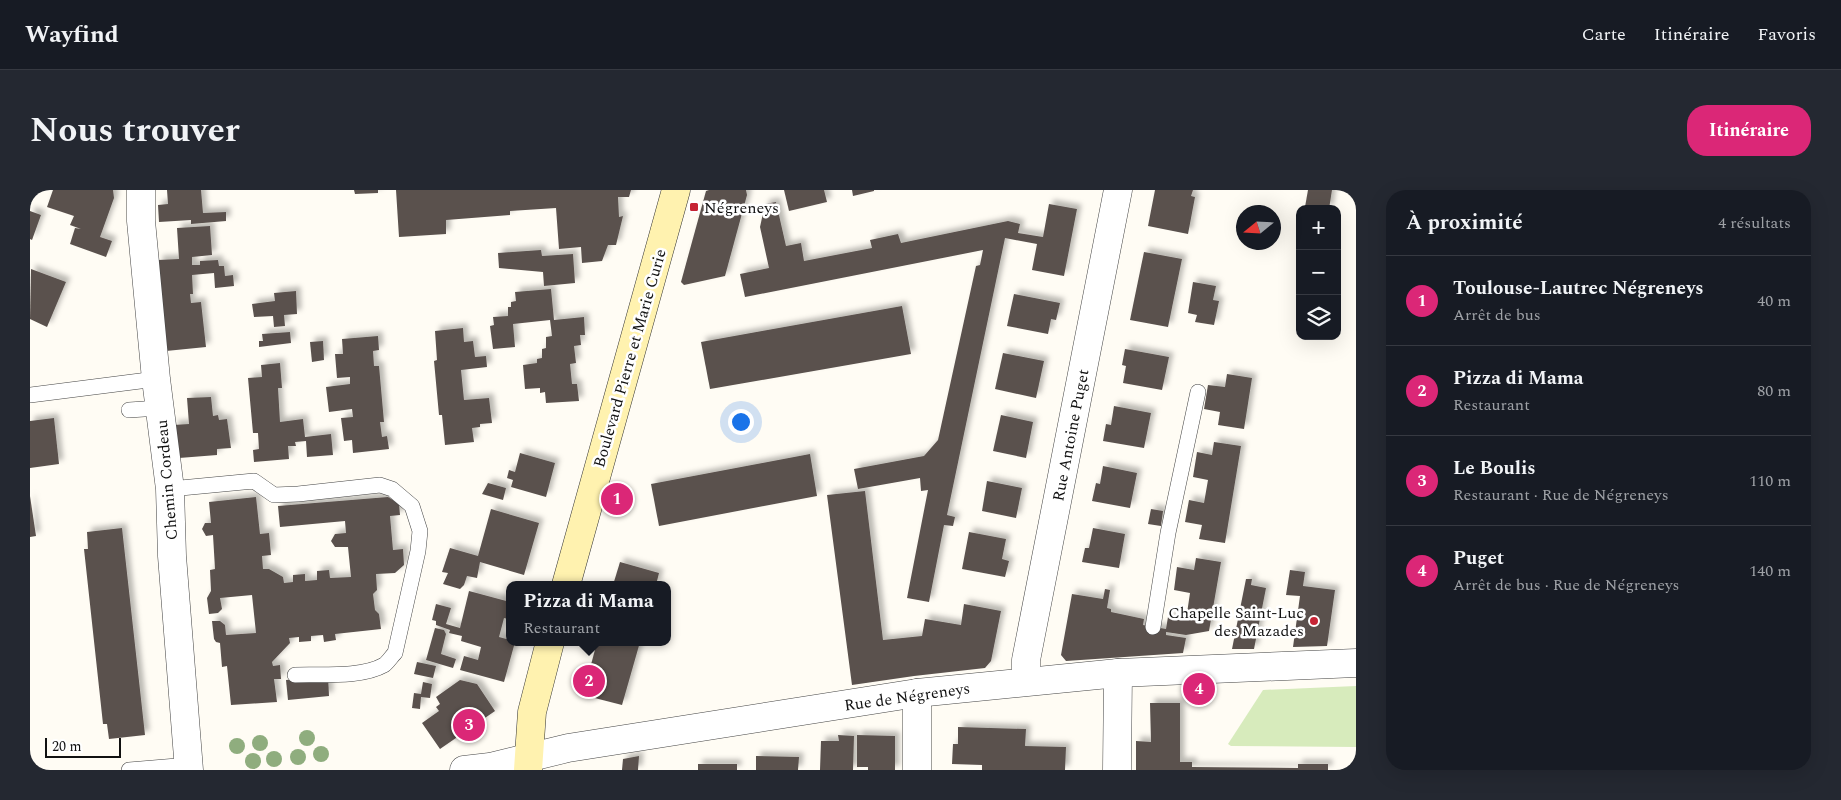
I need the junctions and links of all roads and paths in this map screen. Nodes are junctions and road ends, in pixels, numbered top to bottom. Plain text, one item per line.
1 (140, 190) edge
2 (676, 190) edge
3 (1118, 190) edge
4 (156, 380) junction
5 (1198, 392) dead end
6 (30, 395) edge
7 (159, 408) junction
8 (129, 410) dead end
9 (170, 489) junction
10 (567, 581) edge
11 (1153, 627) dead end
12 (549, 646) edge
13 (1356, 663) edge
14 (1118, 673) junction
15 (295, 676) dead end
16 (1026, 681) junction
17 (917, 693) junction
18 (528, 764) edge
19 (189, 768) edge
20 (129, 770) edge
21 (464, 770) edge
22 (917, 770) edge
23 (1118, 770) edge

1 - 4 street, Chemin Cordeau
2 - 10 main road, Boulevard Pierre et Marie Curie
3 - 16 street, Rue Antoine Puget
4 - 6 lane
4 - 7 street, Chemin Cordeau
5 - 11 lane
7 - 8 lane
7 - 9 street, Chemin Cordeau
9 - 15 lane
9 - 19 street, Chemin Cordeau
12 - 18 main road
13 - 14 street, Rue de Négreneys
14 - 16 street, Rue de Négreneys
14 - 23 street
16 - 17 street, Rue de Négreneys
17 - 18 street, Rue de Négreneys
17 - 22 street
18 - 21 street, Rue de Négreneys
19 - 20 lane

